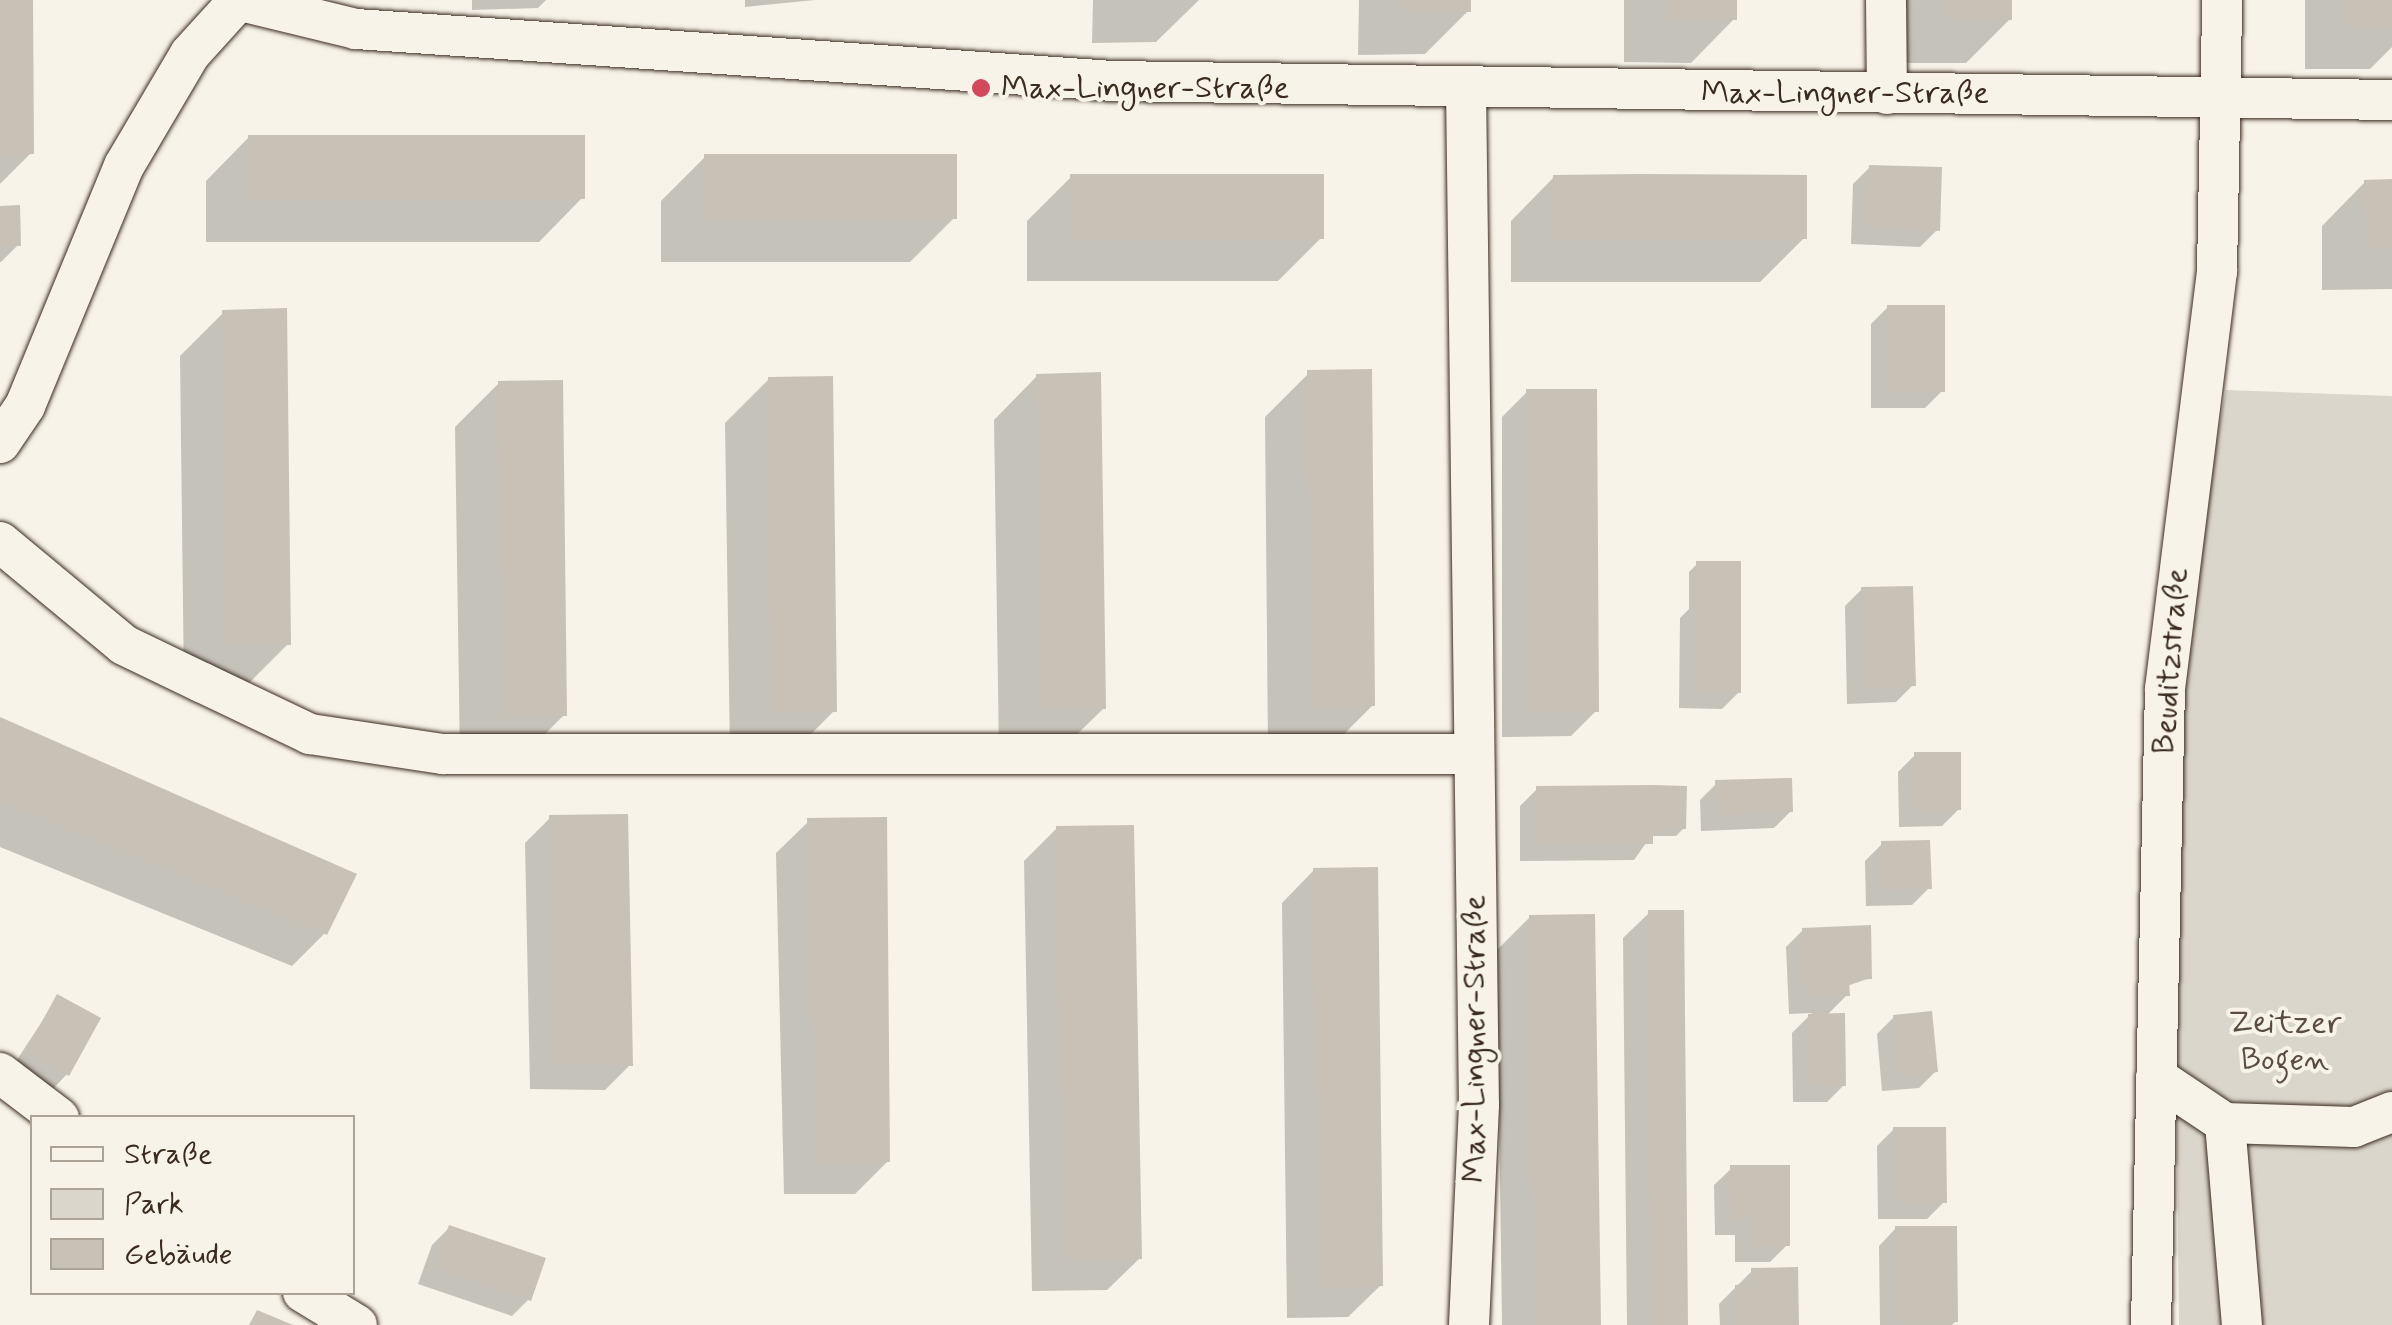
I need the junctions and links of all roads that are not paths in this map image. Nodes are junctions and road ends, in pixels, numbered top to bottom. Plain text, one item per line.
1 (1886, 0) edge
2 (2222, 0) edge
3 (238, 1) edge
4 (1466, 87) junction
5 (1887, 94) junction
6 (2224, 100) junction
7 (2392, 100) edge
8 (0, 444) edge
9 (0, 542) edge
10 (1474, 754) junction
11 (0, 1074) edge
12 (2156, 1077) junction
13 (2392, 1112) edge
14 (55, 1115) edge
15 (2224, 1123) junction
16 (309, 1295) edge
17 (358, 1325) edge
18 (1470, 1325) edge
19 (2151, 1325) edge
20 (2242, 1325) edge

1 - 5 street
2 - 6 street, Beuditzstraße
3 - 4 street, Max-Lingner-Straße
3 - 8 street
4 - 5 street, Max-Lingner-Straße
4 - 10 street, Max-Lingner-Straße
5 - 6 street, Max-Lingner-Straße
6 - 7 street, Max-Lingner-Straße
6 - 12 street, Beuditzstraße
9 - 10 street
10 - 18 street, Max-Lingner-Straße
11 - 14 street
12 - 15 street
12 - 19 street, Beuditzstraße
13 - 15 street
15 - 20 street
16 - 17 street

